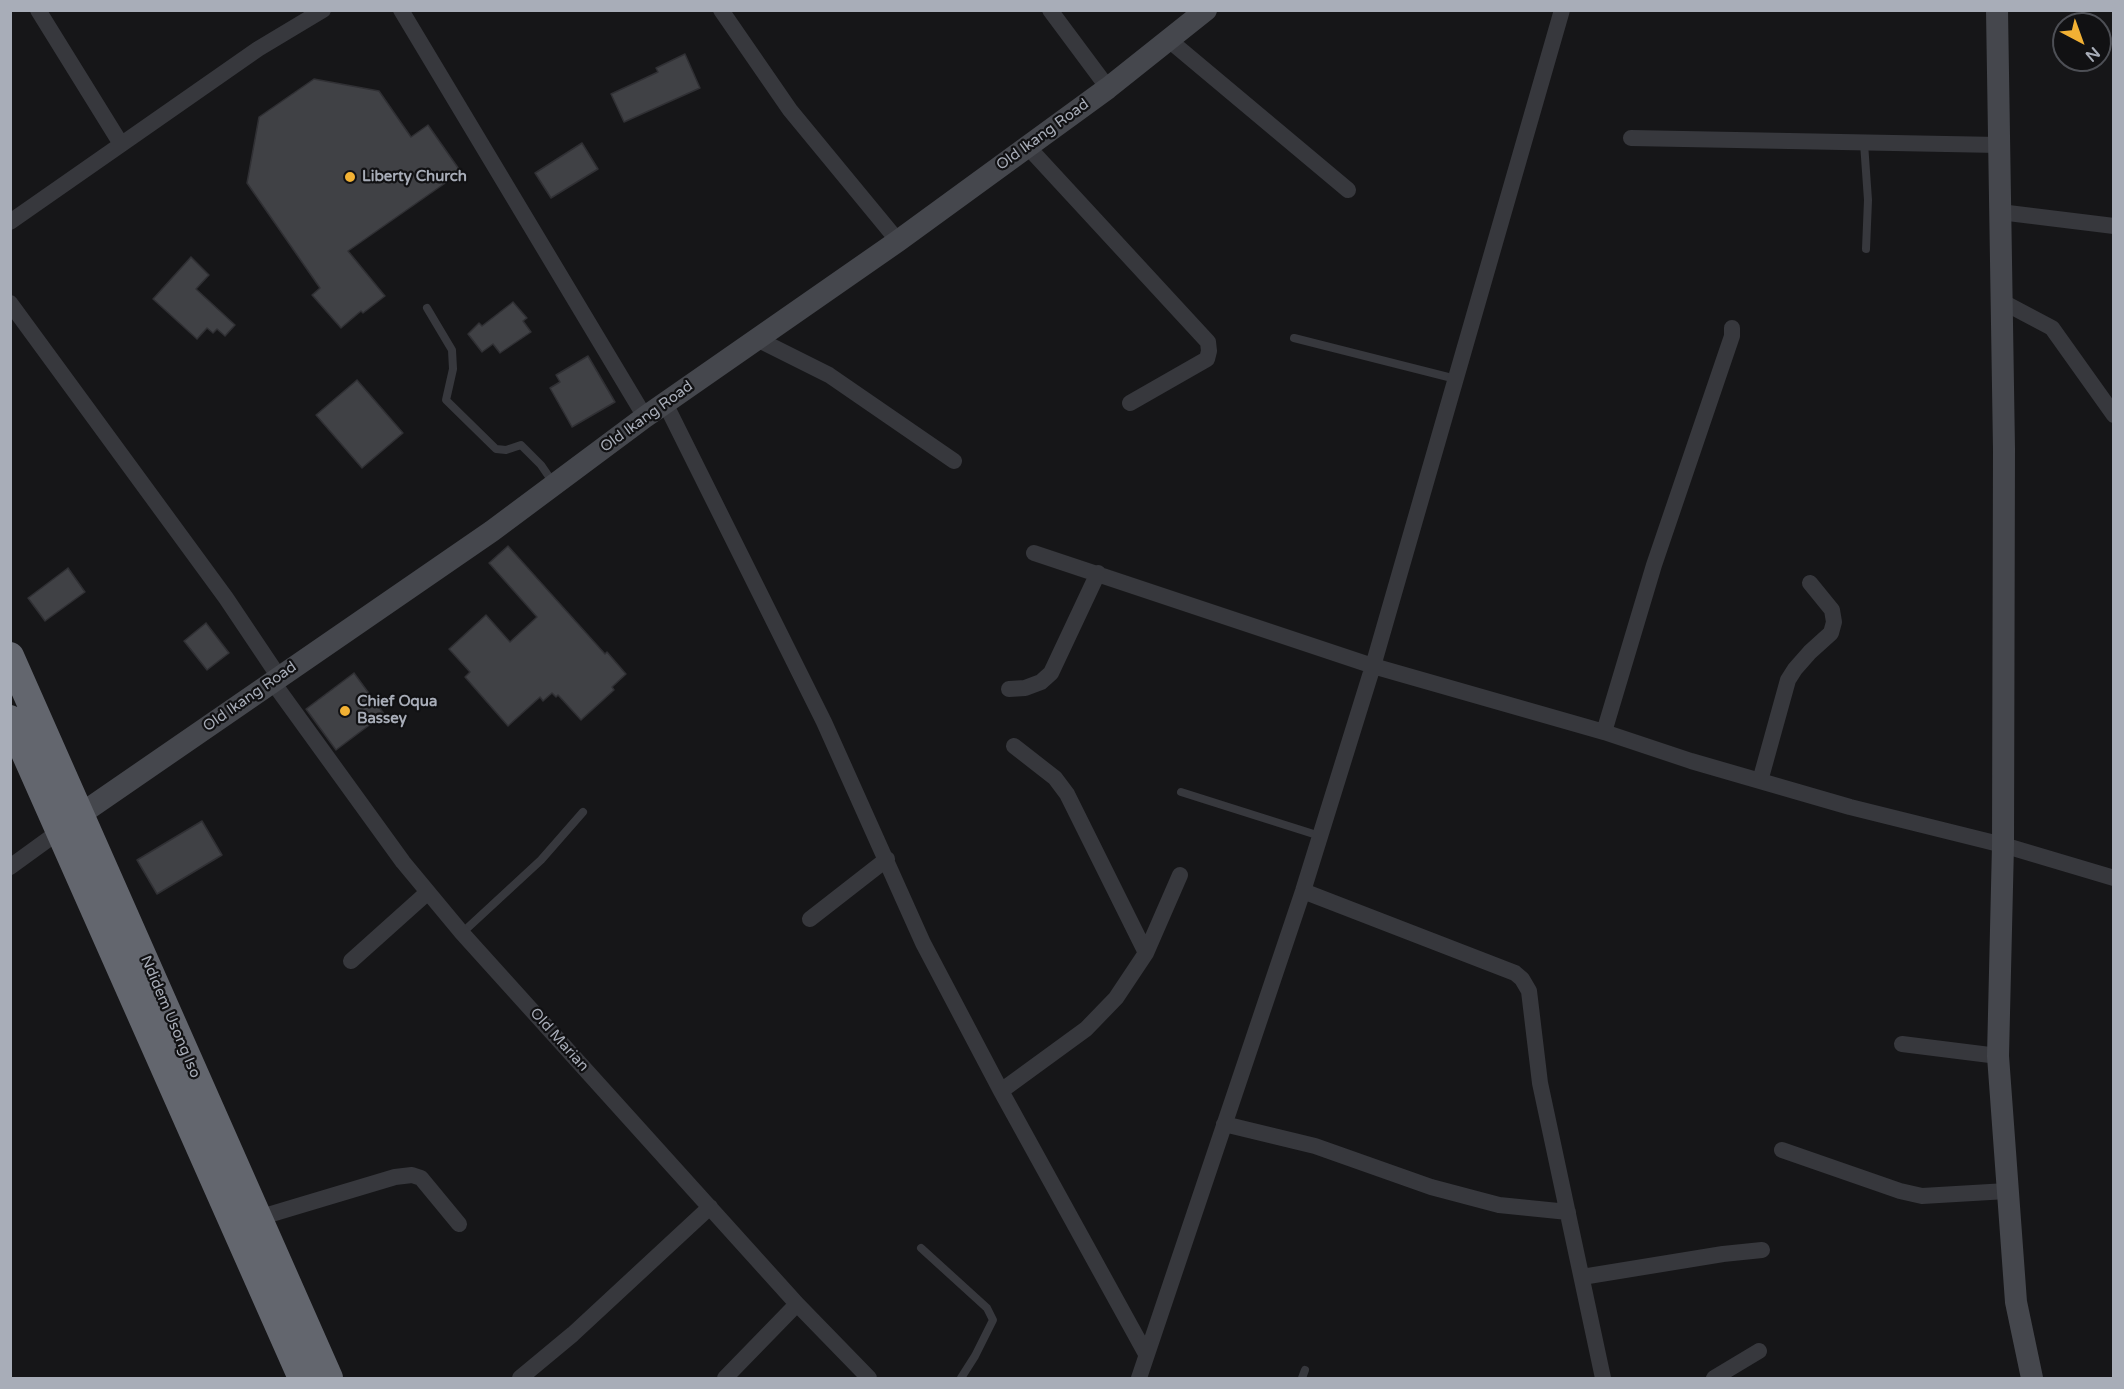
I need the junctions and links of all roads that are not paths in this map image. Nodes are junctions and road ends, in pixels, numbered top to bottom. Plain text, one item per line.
1 (38, 10) edge
2 (323, 10) edge
3 (401, 10) edge
4 (721, 10) edge
5 (1050, 10) edge
6 (1206, 10) edge
7 (1562, 10) edge
8 (1997, 10) edge
9 (1168, 40) junction
10 (1108, 88) junction
11 (1630, 138) dead end
12 (1864, 143) junction
13 (121, 144) junction
14 (1999, 145) junction
15 (1028, 147) junction
16 (1348, 190) dead end
17 (2000, 212) junction
18 (10, 222) edge
19 (2114, 226) edge
20 (898, 241) junction
21 (1866, 249) dead end
22 (2001, 301) junction
23 (10, 303) edge
24 (427, 308) dead end
25 (1732, 328) dead end
26 (1294, 338) dead end
27 (757, 339) junction
28 (1456, 379) junction
29 (665, 403) junction
30 (1130, 404) dead end
31 (2114, 415) edge
32 (645, 417) junction
33 (954, 461) dead end
34 (554, 484) junction
35 (1034, 553) dead end
36 (1098, 573) junction
37 (1810, 584) dead end
38 (10, 656) edge
39 (1373, 666) junction
40 (276, 679) junction
41 (1009, 689) dead end
42 (10, 719) edge
43 (1604, 732) junction
44 (1014, 746) dead end
45 (1760, 781) junction
46 (1181, 792) dead end
47 (583, 812) dead end
48 (71, 822) junction
49 (1320, 836) junction
50 (2003, 845) junction
51 (887, 859) junction
52 (10, 867) edge
53 (1180, 875) dead end
54 (2114, 878) edge
55 (1303, 891) junction
56 (428, 892) junction
57 (810, 919) dead end
58 (462, 933) junction
59 (1146, 953) junction
60 (351, 961) dead end
61 (1902, 1044) dead end
62 (1998, 1056) junction
63 (1001, 1091) junction
64 (1224, 1124) junction
65 (1782, 1150) dead end
66 (2007, 1191) junction
67 (710, 1208) junction
68 (1568, 1212) junction
69 (258, 1218) junction
70 (459, 1224) dead end
71 (921, 1248) dead end
72 (1762, 1251) dead end
73 (1582, 1277) junction
74 (797, 1304) junction
75 (1759, 1351) dead end
76 (1146, 1354) junction
77 (302, 1378) edge
78 (329, 1378) edge
79 (520, 1378) edge
80 (725, 1378) edge
81 (869, 1378) edge
82 (961, 1378) edge
83 (1139, 1378) edge
84 (1603, 1378) edge
85 (1714, 1378) edge
86 (2032, 1378) edge

1 - 13 street
2 - 13 street
3 - 32 street
4 - 20 street
5 - 10 street
6 - 9 street, Old Ikang Road
7 - 28 street
8 - 14 street
9 - 10 street, Old Ikang Road
9 - 16 street
10 - 15 street, Old Ikang Road
11 - 12 street
12 - 14 street
12 - 21 lane
13 - 18 street
14 - 17 street
15 - 20 street, Old Ikang Road
15 - 30 street
17 - 19 street
17 - 22 street
20 - 27 street, Old Ikang Road
22 - 31 street
22 - 50 street
23 - 40 street, Old Marian
24 - 34 lane
25 - 43 street
26 - 28 lane
27 - 29 street, Old Ikang Road
27 - 33 street
28 - 39 street
29 - 32 street, Old Ikang Road
29 - 51 street
32 - 34 street, Old Ikang Road
34 - 40 street, Old Ikang Road
35 - 36 street
36 - 39 street
36 - 41 street
37 - 45 street
38 - 48 highway, Ndidem Usong Iso
39 - 43 street
39 - 49 street
40 - 48 street, Old Ikang Road
40 - 56 street, Old Marian
42 - 48 highway, Ndidem Usong Iso
43 - 45 street
44 - 59 street
45 - 50 street
46 - 49 lane
47 - 58 lane
48 - 52 street
48 - 69 highway, Ndidem Usong Iso
48 - 77 highway, Ndidem Usong Iso
49 - 55 street
50 - 54 street
50 - 62 street
51 - 57 street
51 - 63 street
53 - 59 street
55 - 64 street
55 - 68 street
56 - 58 street, Old Marian
56 - 60 street
58 - 67 street, Old Marian
59 - 63 street
61 - 62 street
62 - 66 street
63 - 76 street
64 - 68 street
64 - 76 street
65 - 66 street
66 - 86 street
67 - 74 street, Old Marian
67 - 79 street
68 - 73 street
69 - 70 street
69 - 78 highway, Ndidem Usong Iso
71 - 82 lane
72 - 73 street
73 - 84 street
74 - 80 street
74 - 81 street, Old Marian
75 - 85 street
76 - 83 street

